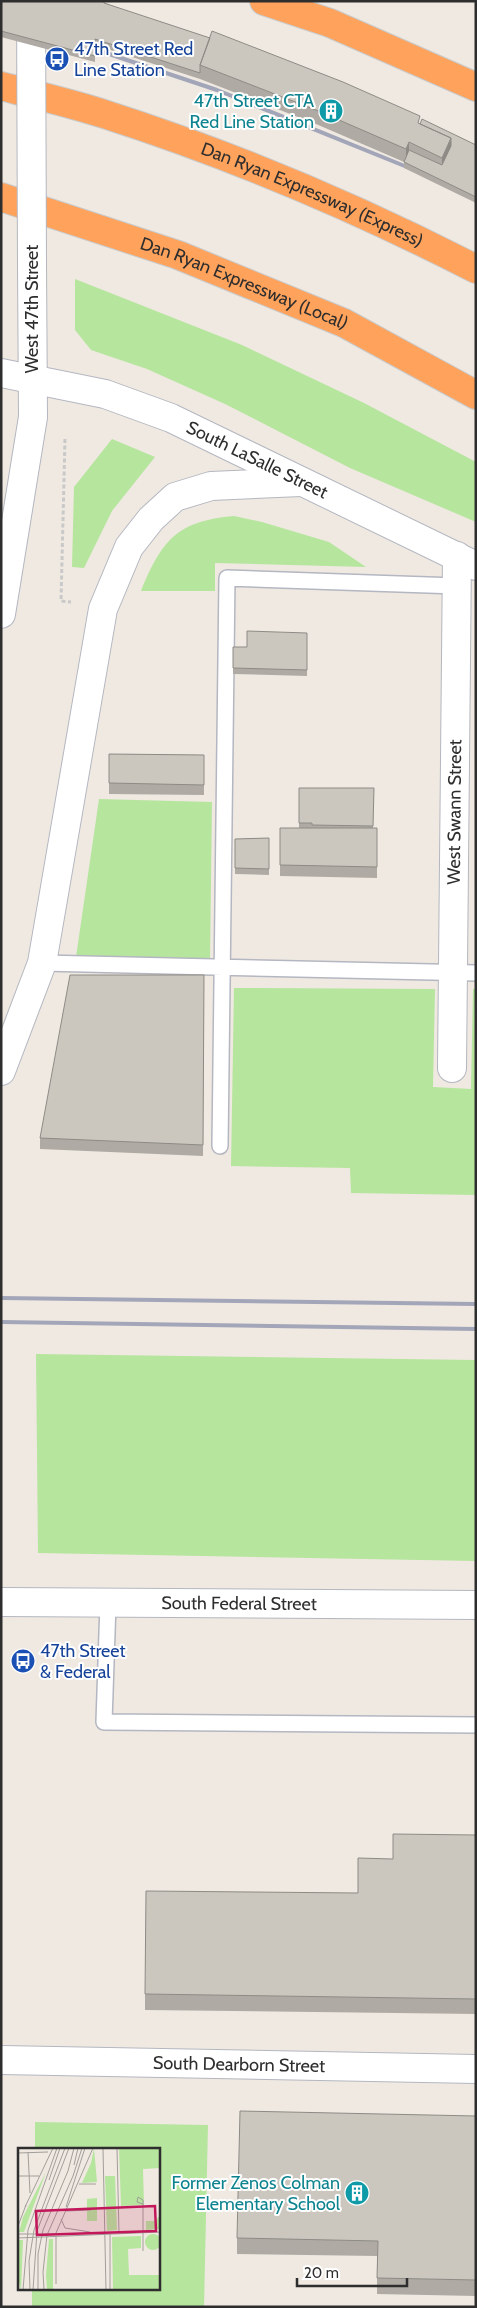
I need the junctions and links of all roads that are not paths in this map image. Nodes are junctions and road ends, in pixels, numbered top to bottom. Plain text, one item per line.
1 (31, 1) edge
2 (264, 1) edge
3 (1, 86) edge
4 (476, 87) edge
5 (1, 196) edge
6 (476, 269) edge
7 (1, 373) edge
8 (32, 378) junction
9 (476, 395) edge
10 (301, 482) junction
11 (467, 561) edge
12 (457, 586) junction
13 (1, 614) edge
14 (42, 964) junction
15 (224, 968) junction
16 (464, 972) edge
17 (452, 1068) dead end
18 (1, 1071) edge
19 (220, 1146) dead end
20 (1, 1602) edge
21 (108, 1603) junction
22 (476, 1605) edge
23 (476, 1725) edge
24 (1, 2060) edge
25 (476, 2069) edge

1 - 8 main road, West 47th Street, bridge
2 - 4 highway
3 - 6 highway, Dan Ryan Expressway (Express)
5 - 9 highway, Dan Ryan Expressway (Local)
7 - 8 main road, South LaSalle Street
8 - 10 main road, South LaSalle Street
8 - 13 main road, West 47th Street
10 - 11 main road, South LaSalle Street
10 - 14 main road
11 - 12 main road, West Swann Street
12 - 15 lane
12 - 16 main road, West Swann Street
14 - 15 lane
14 - 18 main road
15 - 16 lane
15 - 19 lane
16 - 17 main road, West Swann Street
20 - 21 main road, South Federal Street
21 - 22 main road, South Federal Street
21 - 23 lane
24 - 25 main road, South Dearborn Street

